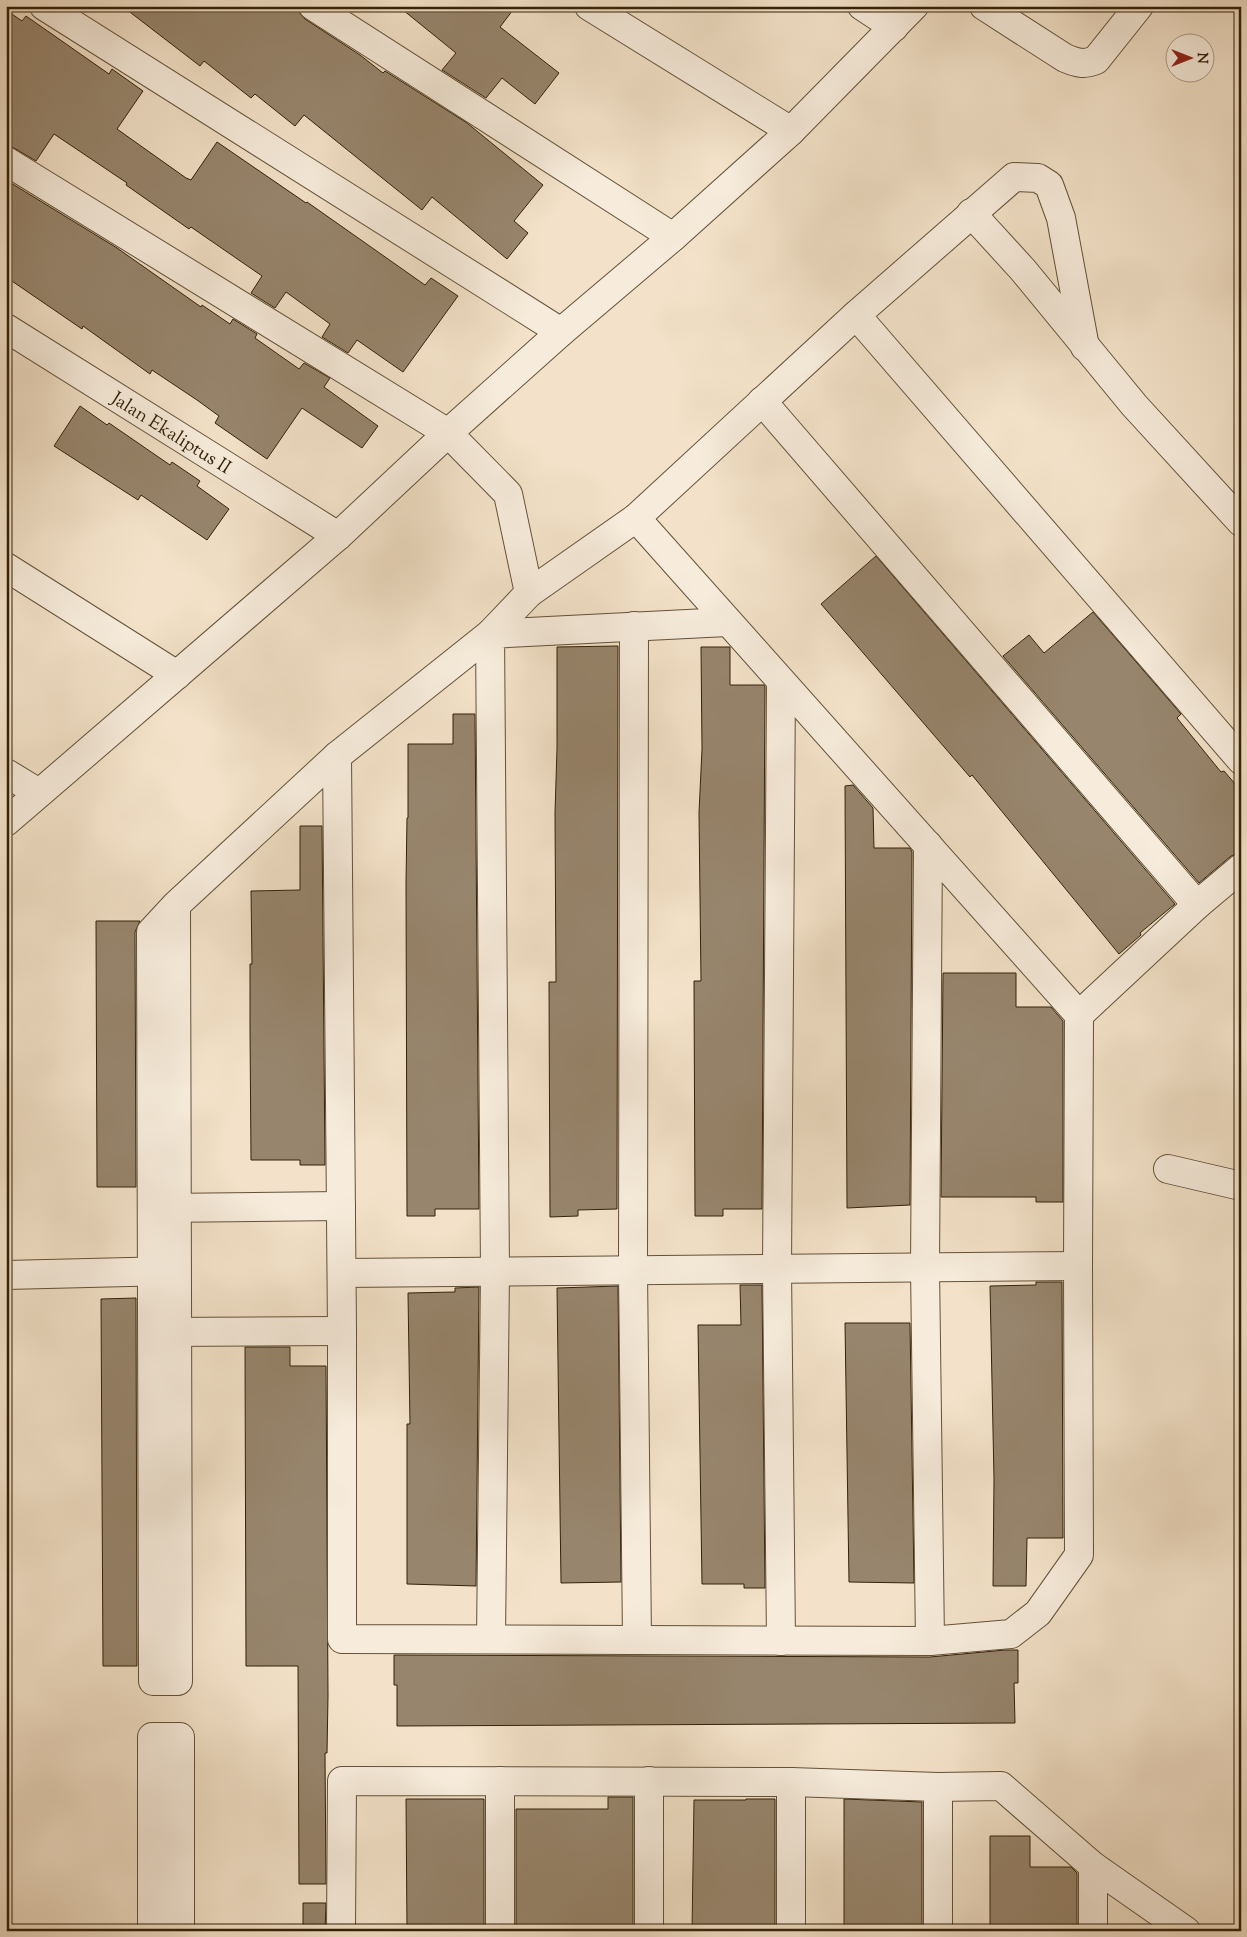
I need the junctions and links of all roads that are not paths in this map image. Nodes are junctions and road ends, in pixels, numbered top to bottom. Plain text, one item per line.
1 (44, 6) edge
2 (313, 6) edge
3 (589, 6) edge
4 (862, 6) edge
5 (914, 6) edge
6 (984, 6) edge
7 (1144, 7) edge
8 (894, 27) junction
9 (791, 131) junction
10 (6, 161) edge
11 (971, 213) junction
12 (673, 237) junction
13 (856, 315) junction
14 (6, 328) edge
15 (561, 332) junction
16 (1085, 347) junction
17 (762, 401) junction
18 (448, 433) junction
19 (636, 518) junction
20 (1241, 522) edge
21 (338, 536) junction
22 (6, 567) edge
23 (529, 593) junction
24 (727, 622) junction
25 (634, 626) junction
26 (490, 634) junction
27 (177, 675) junction
28 (781, 682) junction
29 (337, 756) junction
30 (1241, 760) edge
31 (6, 773) edge
32 (39, 793) junction
33 (6, 822) edge
34 (928, 845) junction
35 (1241, 868) edge
36 (1197, 904) junction
37 (1079, 1015) junction
38 (1168, 1169) dead end
39 (1241, 1186) edge
40 (341, 1206) junction
41 (165, 1208) junction
42 (1078, 1266) junction
43 (925, 1268) junction
44 (777, 1269) junction
45 (633, 1270) junction
46 (165, 1271) junction
47 (494, 1272) junction
48 (342, 1273) junction
49 (6, 1275) edge
50 (342, 1331) junction
51 (165, 1332) junction
52 (491, 1640) junction
53 (637, 1640) junction
54 (781, 1641) junction
55 (930, 1641) junction
56 (500, 1781) junction
57 (649, 1781) junction
58 (791, 1782) junction
59 (938, 1787) junction
60 (1093, 1866) junction
61 (152, 1931) edge
62 (180, 1931) edge
63 (341, 1931) edge
64 (500, 1931) edge
65 (649, 1931) edge
66 (791, 1931) edge
67 (938, 1931) edge
68 (1093, 1931) edge
69 (1186, 1931) edge

1 - 15 street
2 - 12 street
3 - 9 street
4 - 8 street
5 - 8 street
6 - 7 street
8 - 9 street
9 - 12 street
10 - 18 street
11 - 13 street
11 - 16 street
11 - 16 street
12 - 15 street
13 - 17 street
13 - 30 street
14 - 21 street, Jalan Ekaliptus II
15 - 18 street
16 - 20 street
17 - 19 street
17 - 36 street
18 - 21 street
18 - 23 street
19 - 23 street
19 - 24 street
21 - 27 street
22 - 27 street
23 - 26 street
24 - 25 street
24 - 28 street
25 - 26 street
25 - 45 street
26 - 29 street
26 - 47 street
27 - 32 street
28 - 34 street
28 - 44 street
29 - 40 street
29 - 41 street
31 - 32 street
32 - 33 street
34 - 37 street
34 - 43 street
35 - 36 street
36 - 37 street
37 - 42 street
38 - 39 street
40 - 41 street
40 - 48 street
41 - 46 street
42 - 43 street
42 - 55 street
43 - 44 street
43 - 55 street
44 - 45 street
44 - 54 street
45 - 47 street
45 - 53 street
46 - 49 street
46 - 51 street
47 - 48 street
47 - 52 street
48 - 50 street
50 - 51 street
50 - 52 street
51 - 51 street
52 - 53 street
53 - 54 street
54 - 55 street
56 - 57 street
56 - 63 street
56 - 64 street
57 - 58 street
57 - 65 street
58 - 59 street
58 - 66 street
59 - 60 street
59 - 67 street
60 - 68 street
60 - 69 street
61 - 62 street

